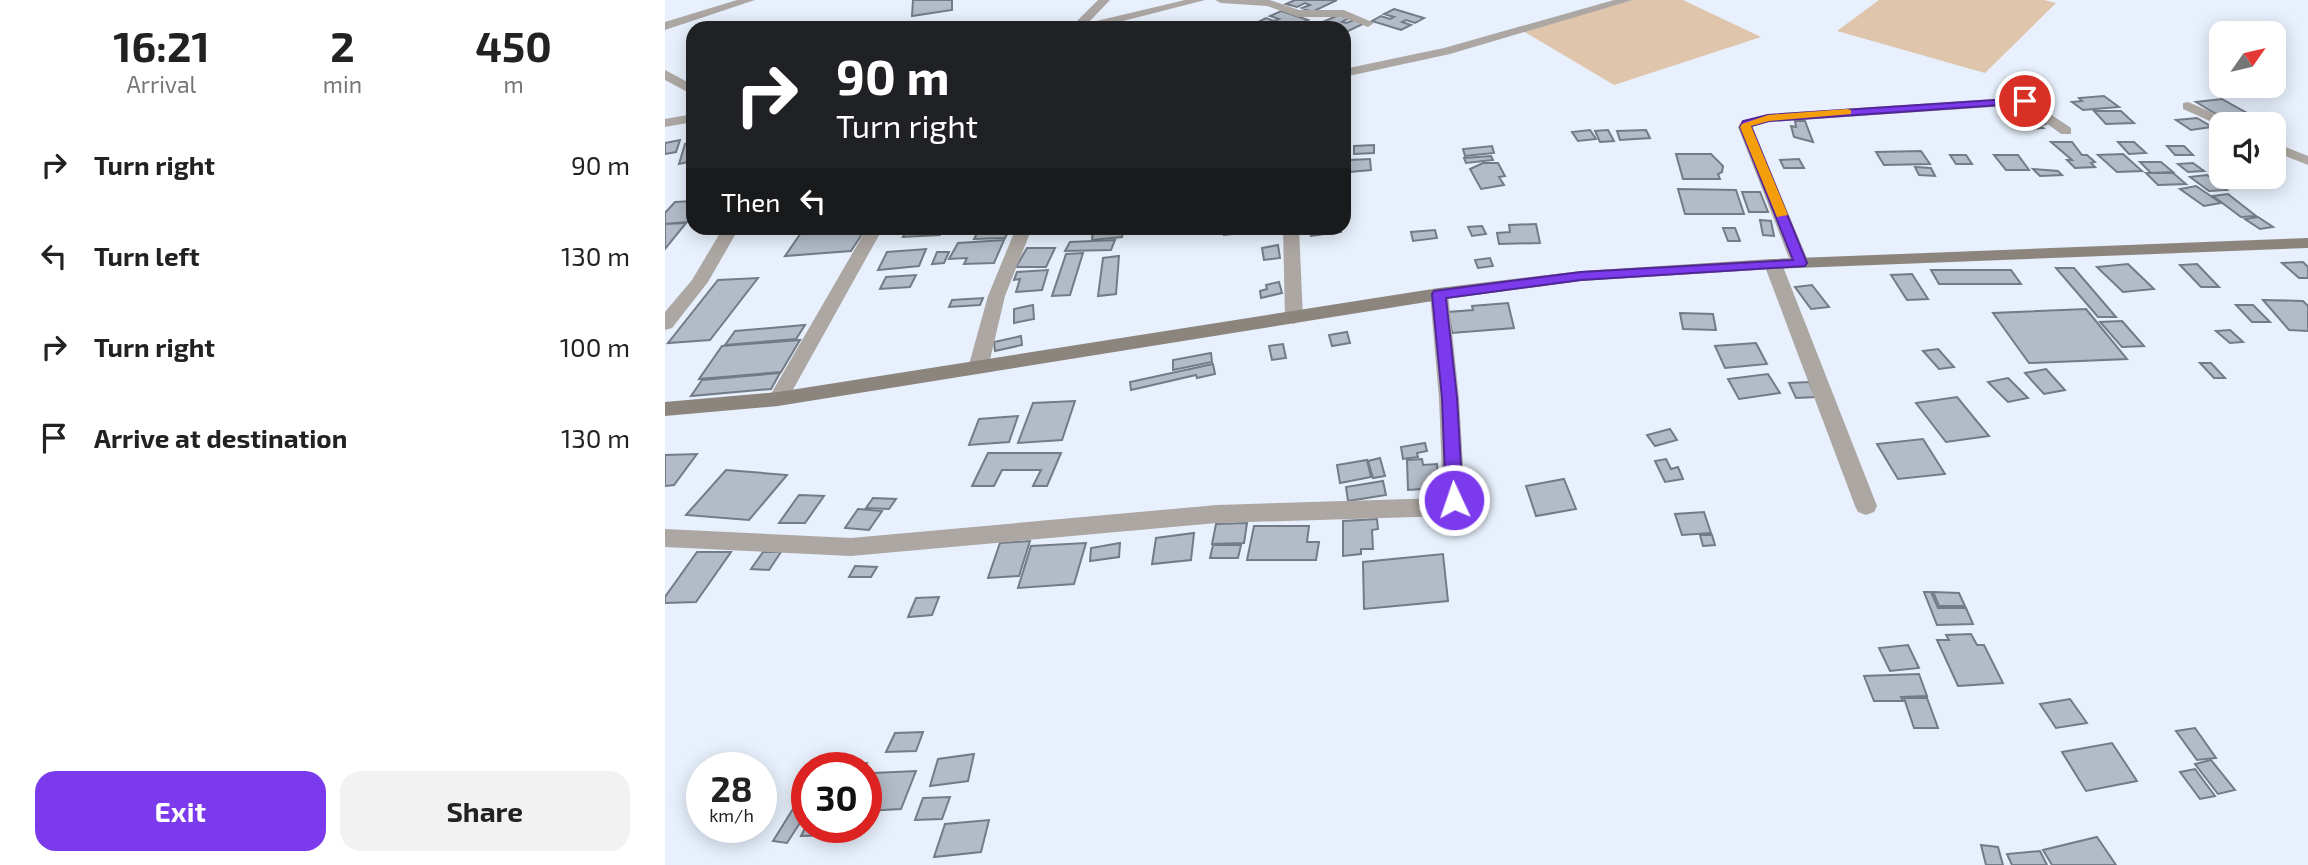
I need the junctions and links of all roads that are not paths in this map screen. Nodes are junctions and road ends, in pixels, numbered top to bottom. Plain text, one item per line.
1 (749, 0) edge
2 (1104, 0) edge
3 (1199, 0) edge
4 (1221, 0) edge
5 (1262, 2) edge
6 (1571, 2) dead end
7 (1621, 2) edge
8 (1091, 21) edge
9 (1112, 21) edge
10 (1368, 23) dead end
11 (665, 26) edge
12 (1351, 71) edge
13 (665, 74) edge
14 (686, 87) edge
15 (2188, 106) dead end
16 (2209, 116) edge
17 (686, 119) edge
18 (665, 123) edge
19 (2066, 131) dead end
20 (2286, 152) edge
21 (2308, 161) edge
22 (727, 235) edge
23 (871, 235) edge
24 (1021, 235) edge
25 (1291, 235) edge
26 (2308, 243) edge
27 (1801, 263) junction
28 (1773, 264) junction
29 (1439, 294) junction
30 (1294, 318) junction
31 (665, 324) edge
32 (978, 368) junction
33 (778, 398) junction
34 (665, 409) edge
35 (1866, 506) dead end
36 (665, 538) edge

1 - 11 street
2 - 8 street
3 - 9 street
4 - 5 street
5 - 10 street
6 - 7 street
7 - 12 street
13 - 14 street
15 - 16 street
17 - 18 street
19 - 27 street
20 - 21 street
22 - 31 street
23 - 33 street
24 - 32 street
25 - 30 street
26 - 27 street
27 - 28 street
28 - 29 street
28 - 35 street
29 - 30 street
29 - 36 street
30 - 32 street
32 - 33 street
33 - 34 street

